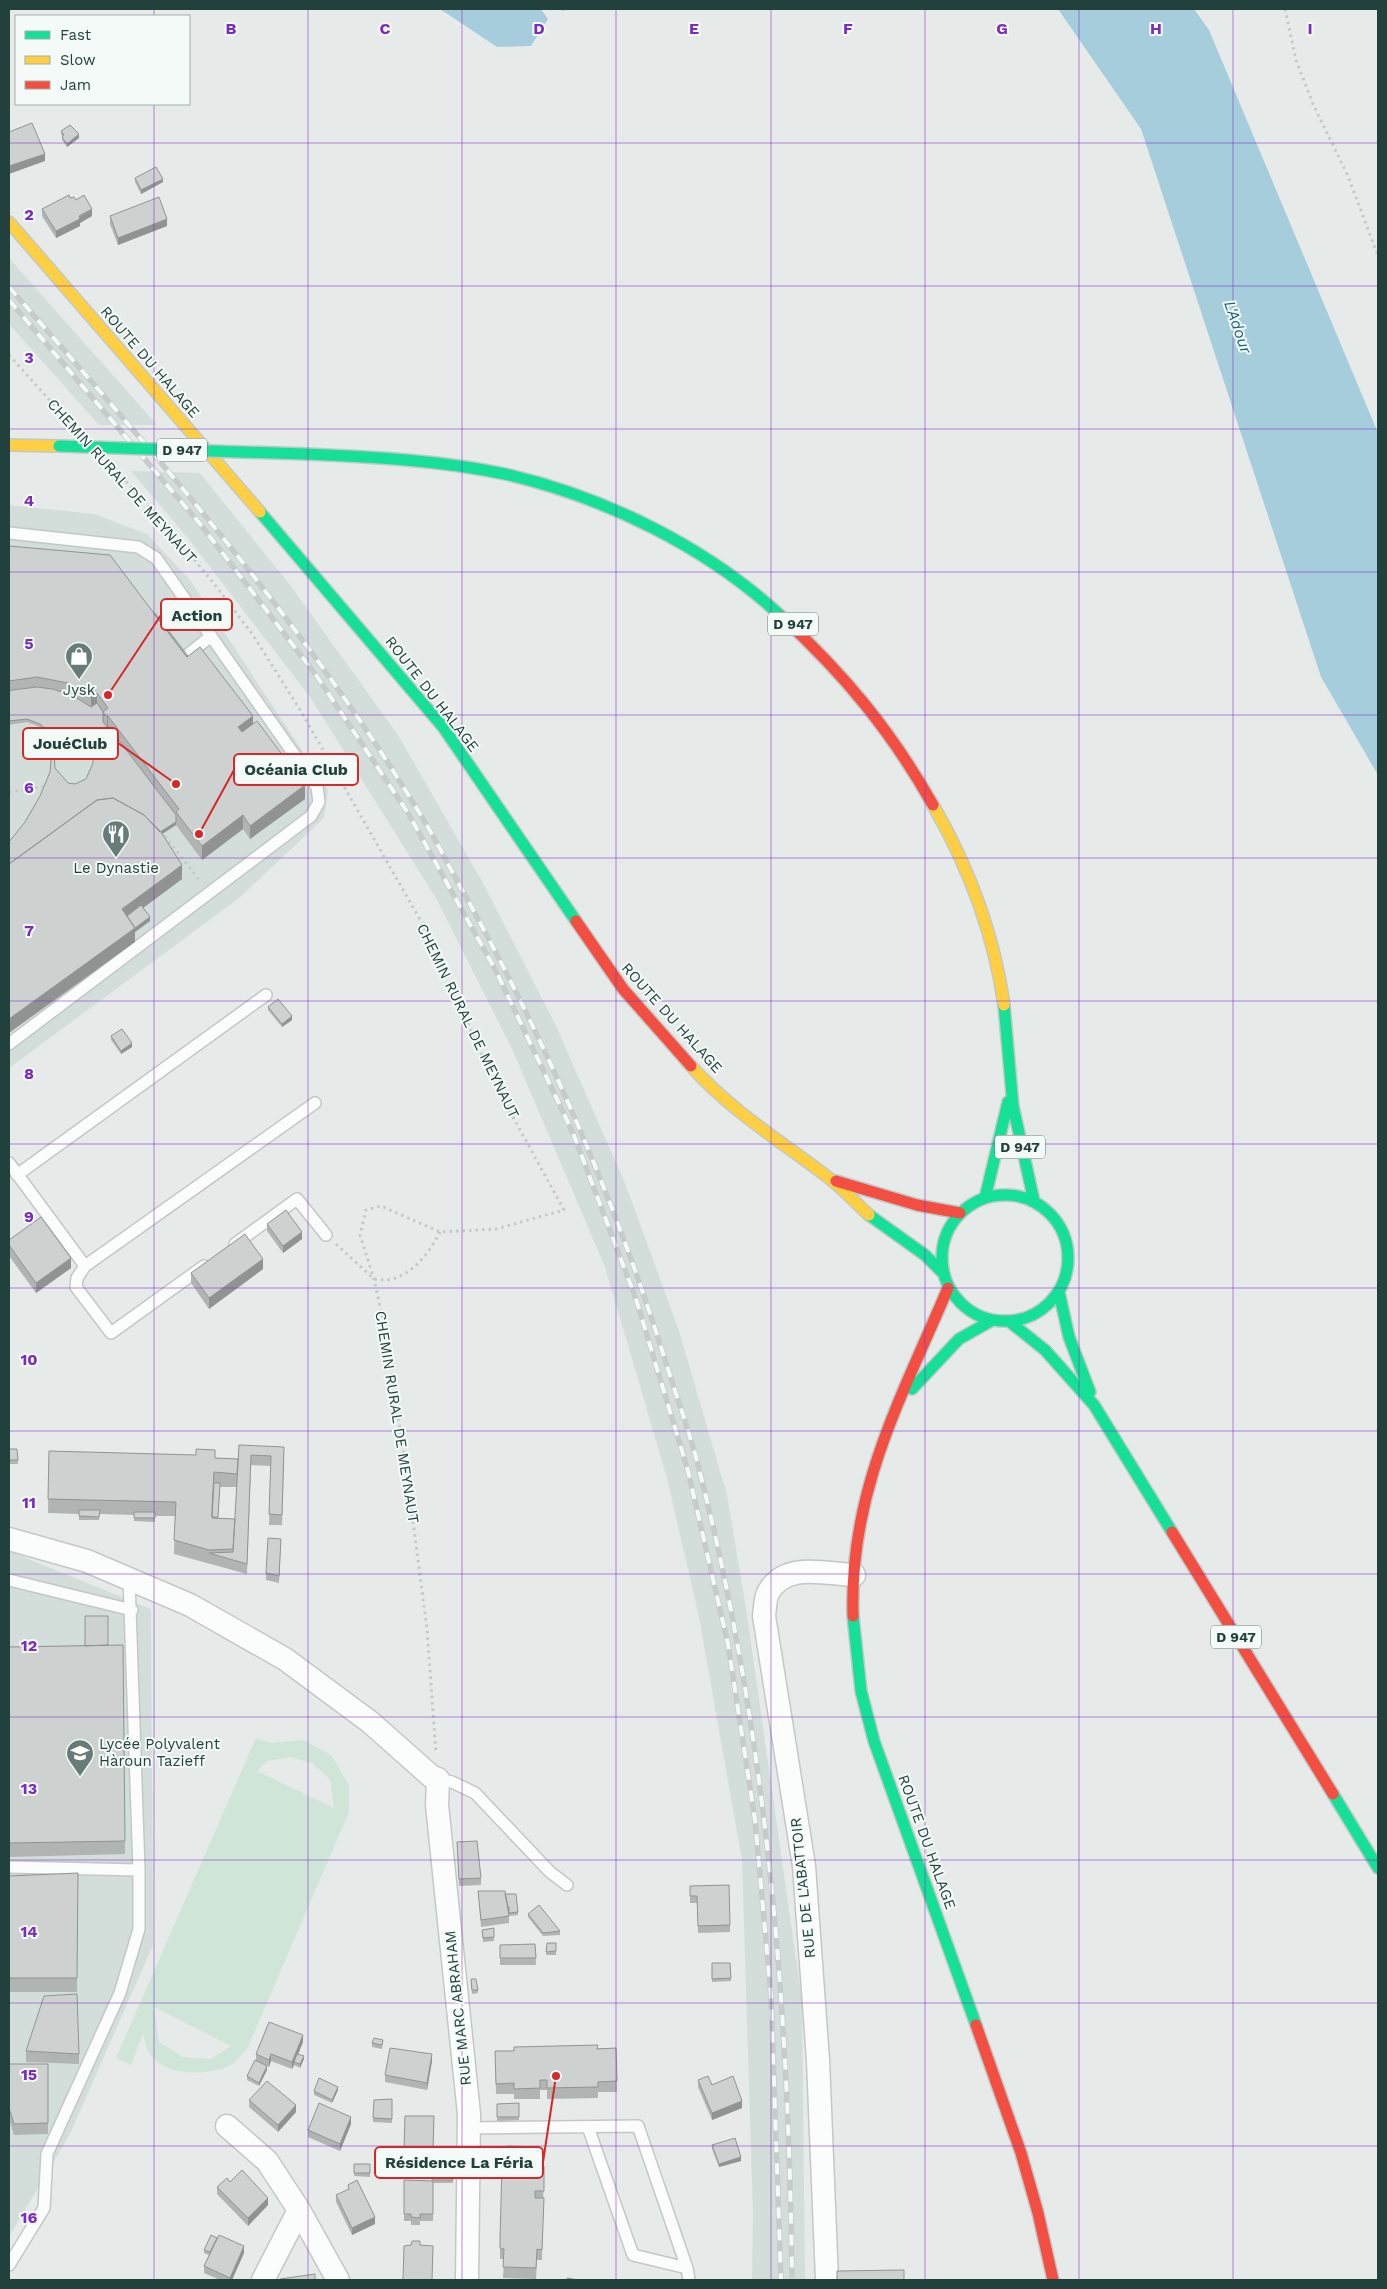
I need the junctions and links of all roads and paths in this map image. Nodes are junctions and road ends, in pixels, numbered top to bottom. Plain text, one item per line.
1 (1284, 9) edge
2 (9, 222) edge
3 (1378, 256) edge
4 (9, 355) edge
5 (73, 426) dead end
6 (9, 445) edge
7 (114, 469) dead end
8 (9, 533) edge
9 (211, 636) junction
10 (185, 657) edge
11 (53, 786) edge
12 (9, 792) edge
13 (154, 825) edge
14 (209, 893) junction
15 (266, 995) dead end
16 (9, 1044) edge
17 (1010, 1091) junction
18 (314, 1103) dead end
19 (9, 1163) edge
20 (17, 1175) junction
21 (830, 1179) junction
22 (985, 1198) junction
23 (1034, 1202) junction
24 (960, 1213) junction
25 (440, 1232) junction
26 (326, 1235) joint
27 (85, 1266) junction
28 (942, 1273) junction
29 (374, 1279) junction
30 (948, 1288) junction
31 (1059, 1292) junction
32 (991, 1321) junction
33 (1010, 1322) junction
34 (1094, 1405) junction
35 (896, 1406) junction
36 (9, 1539) edge
37 (854, 1575) junction
38 (9, 1580) edge
39 (129, 1580) junction
40 (132, 1610) junction
41 (438, 1779) junction
42 (9, 1867) edge
43 (1378, 1868) edge
44 (140, 1870) junction
45 (567, 1885) dead end
46 (227, 2126) dead end
47 (588, 2127) junction
48 (469, 2128) junction
49 (299, 2210) junction
50 (9, 2265) edge
51 (687, 2268) junction
52 (263, 2280) edge
53 (338, 2280) edge
54 (467, 2280) edge
55 (689, 2280) edge
56 (827, 2280) edge
57 (1053, 2280) edge

1 - 3 path
2 - 21 main road, ROUTE DU HALAGE
4 - 5 path, CHEMIN RURAL DE MEYNAUT
6 - 17 main road, D 947, bridge
7 - 25 path, CHEMIN RURAL DE MEYNAUT
8 - 9 lane
9 - 10 lane
9 - 14 lane
11 - 12 path
13 - 14 path
14 - 16 lane
15 - 20 lane
17 - 22 main road, D 947
17 - 23 main road, D 947
18 - 27 lane
19 - 20 lane
20 - 27 lane
21 - 24 main road, ROUTE DU HALAGE
21 - 28 main road, ROUTE DU HALAGE
22 - 23 main road
22 - 24 main road
23 - 31 main road
24 - 28 main road
25 - 29 path
25 - 29 path, CHEMIN RURAL DE MEYNAUT
26 - 27 lane
26 - 29 path
28 - 30 main road
29 - 41 path, CHEMIN RURAL DE MEYNAUT
30 - 32 main road
30 - 35 main road, ROUTE DU HALAGE
31 - 33 main road
31 - 34 main road, D 947
32 - 33 main road
32 - 35 main road, ROUTE DU HALAGE
33 - 34 main road, D 947
34 - 43 main road, D 947
35 - 37 main road, ROUTE DU HALAGE
36 - 39 street
37 - 56 street, RUE DE L'ABATTOIR
37 - 57 main road, ROUTE DU HALAGE
38 - 40 lane
39 - 40 lane
39 - 41 street
40 - 44 lane
41 - 45 lane
41 - 48 street, RUE MARC ABRAHAM
42 - 44 lane
44 - 50 lane
46 - 49 street
47 - 48 lane
47 - 51 lane
47 - 51 lane
48 - 54 street, RUE MARC ABRAHAM
49 - 52 street
49 - 53 street
51 - 55 lane

